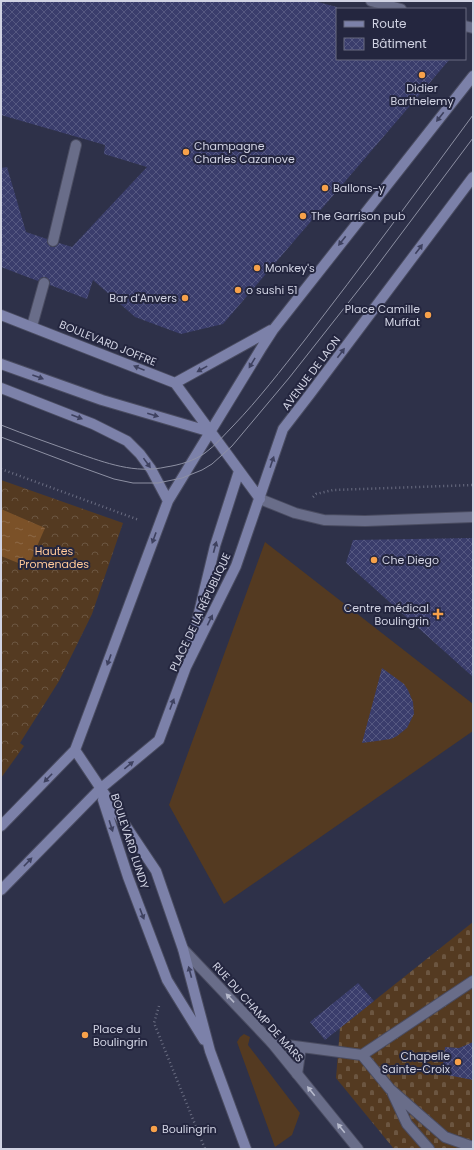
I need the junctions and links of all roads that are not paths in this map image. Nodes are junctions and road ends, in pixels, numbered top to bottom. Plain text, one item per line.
1 (371, 1) edge
2 (397, 8) edge
3 (473, 76) edge
4 (76, 145) dead end
5 (473, 177) edge
6 (53, 241) dead end
7 (44, 283) dead end
8 (1, 315) edge
9 (32, 326) junction
10 (273, 330) junction
11 (1, 364) edge
12 (175, 383) junction
13 (1, 388) edge
14 (211, 432) junction
15 (239, 471) junction
16 (260, 499) junction
17 (168, 501) junction
18 (473, 517) edge
19 (186, 667) junction
20 (75, 750) junction
21 (100, 789) junction
22 (1, 826) edge
23 (1, 890) edge
24 (183, 949) junction
25 (473, 981) edge
26 (272, 1043) junction
27 (301, 1047) junction
28 (210, 1051) junction
29 (362, 1055) junction
30 (297, 1074) junction
31 (390, 1089) junction
32 (473, 1147) edge
33 (246, 1149) edge
34 (358, 1149) edge
35 (429, 1149) edge

1 - 2 street
3 -> 10 main road
4 - 6 street
16 -> 5 main road, AVENUE DE LAON
7 - 9 street
8 - 9 main road, BOULEVARD JOFFRE
12 -> 9 main road, BOULEVARD JOFFRE
10 -> 12 main road
10 -> 14 main road
11 -> 14 main road
12 - 14 main road
13 -> 17 main road
14 - 15 main road
14 - 17 main road
15 - 16 main road
19 -> 15 main road
16 - 18 street
19 -> 16 main road, PLACE DE LA RÉPUBLIQUE
17 -> 20 main road
21 -> 19 main road, PLACE DE LA RÉPUBLIQUE
20 - 21 main road
20 -> 22 main road
23 -> 21 main road, PLACE DE LA RÉPUBLIQUE
21 - 24 main road, BOULEVARD LUNDY
21 -> 28 main road, BOULEVARD LUNDY
26 -> 24 street, RUE DU CHAMP DE MARS
28 -> 24 main road, BOULEVARD LUNDY
25 - 29 street
26 - 27 street
26 - 30 street, RUE DU CHAMP DE MARS
27 - 29 street
27 - 30 street
28 - 33 main road, BOULEVARD LUNDY
29 - 31 street
34 -> 30 street, RUE DU CHAMP DE MARS
31 - 32 street
31 - 35 street

